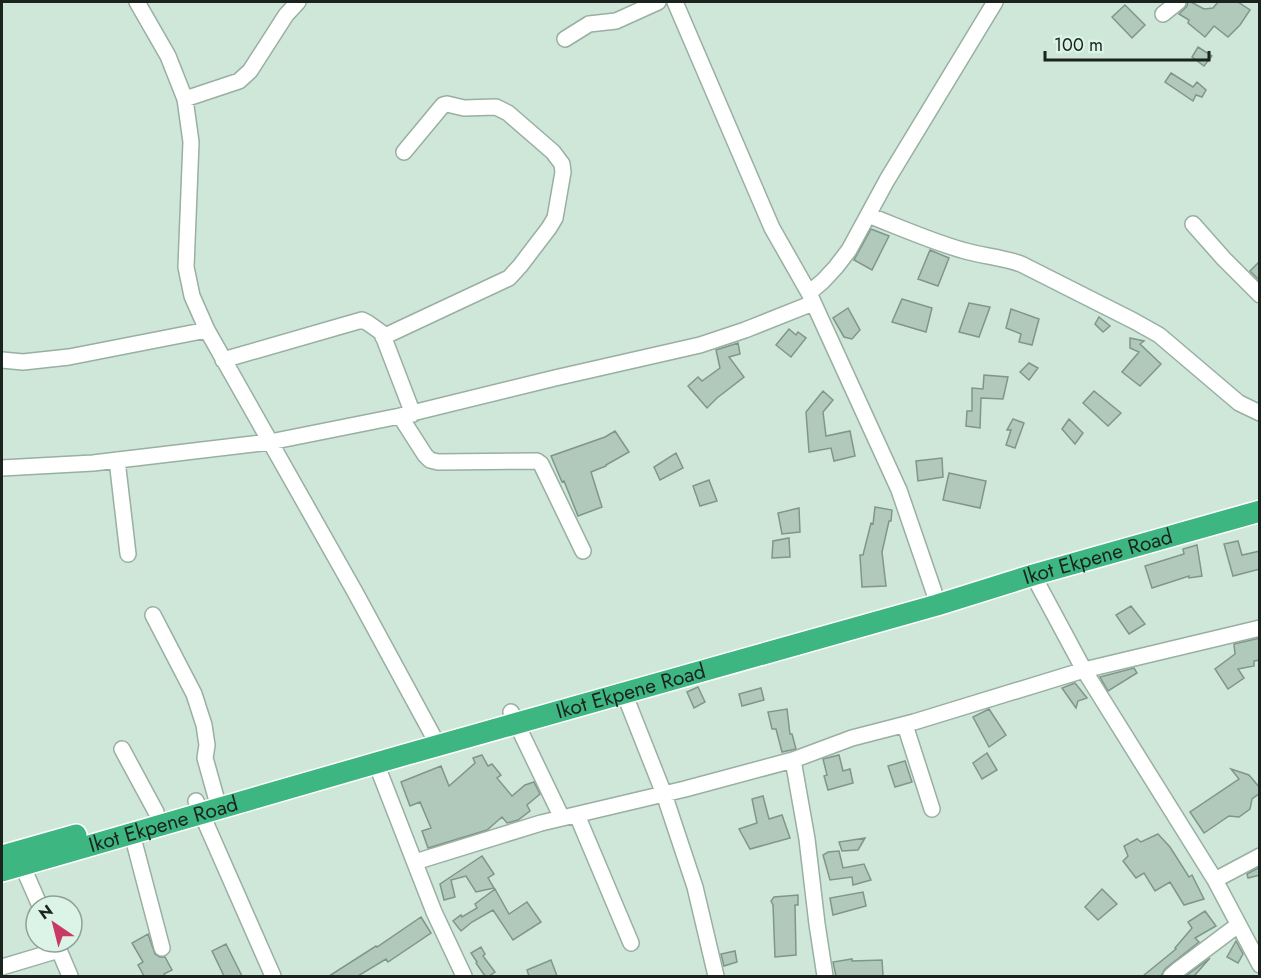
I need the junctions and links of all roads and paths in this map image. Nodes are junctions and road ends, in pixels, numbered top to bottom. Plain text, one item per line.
1 (137, 2) edge
2 (298, 2) edge
3 (658, 2) edge
4 (675, 2) edge
5 (995, 2) edge
6 (1178, 2) edge
7 (1163, 14) dead end
8 (565, 39) dead end
9 (185, 99) junction
10 (404, 152) dead end
11 (868, 215) junction
12 (1193, 224) dead end
13 (1260, 295) edge
14 (811, 298) junction
15 (207, 330) junction
16 (383, 337) junction
17 (2, 360) edge
18 (223, 360) junction
19 (1260, 413) edge
20 (407, 415) junction
21 (270, 442) junction
22 (117, 460) junction
23 (2, 468) edge
24 (1260, 498) edge
25 (1260, 511) edge
26 (583, 551) dead end
27 (128, 554) dead end
28 (1033, 575) junction
29 (936, 598) junction
30 (153, 615) dead end
31 (1260, 628) edge
32 (1084, 670) junction
33 (624, 693) junction
34 (514, 718) junction
35 (906, 725) junction
36 (435, 740) junction
37 (122, 749) dead end
38 (793, 760) junction
39 (376, 763) junction
40 (664, 794) junction
41 (208, 805) junction
42 (932, 808) dead end
43 (156, 812) junction
44 (570, 816) junction
45 (132, 834) junction
46 (2, 856) edge
47 (1260, 856) edge
48 (415, 862) junction
49 (22, 865) junction
50 (2, 871) edge
51 (1215, 880) junction
52 (35, 894) edge
53 (1238, 925) junction
54 (631, 943) dead end
55 (162, 948) dead end
56 (36, 954) edge
57 (60, 954) edge
58 (1260, 965) edge
59 (2, 967) edge
60 (70, 976) edge
61 (273, 976) edge
62 (464, 976) edge
63 (716, 976) edge
64 (825, 976) edge
65 (1171, 976) edge

1 - 9 street
2 - 9 street
3 - 8 street
4 - 14 street
5 - 11 street
6 - 7 street
9 - 15 street
10 - 16 street
11 - 14 street
11 - 19 street
12 - 13 street
14 - 20 street
14 - 29 street
15 - 17 street
15 - 18 street
16 - 18 street
16 - 20 street
18 - 21 street
20 - 21 street
20 - 26 street
21 - 22 street
21 - 36 street
22 - 23 street
22 - 27 street
24 - 29 highway, Ikot Ekpene Road
25 - 28 highway, Ikot Ekpene Road
28 - 29 highway, Ikot Ekpene Road
28 - 32 street
29 - 33 highway, Ikot Ekpene Road
29 - 34 highway, Ikot Ekpene Road
30 - 41 street
31 - 32 street
32 - 35 street
32 - 51 street
33 - 34 highway, Ikot Ekpene Road
33 - 40 street
34 - 36 highway, Ikot Ekpene Road
34 - 44 street
35 - 38 street
35 - 42 street
36 - 39 highway, Ikot Ekpene Road
36 - 41 highway, Ikot Ekpene Road
37 - 43 street
38 - 40 street
38 - 64 street
39 - 41 highway, Ikot Ekpene Road
39 - 48 street
40 - 44 street
40 - 63 street
41 - 43 highway, Ikot Ekpene Road
41 - 45 highway, Ikot Ekpene Road
41 - 61 street
43 - 46 highway, Ikot Ekpene Road
44 - 48 street
44 - 54 street
45 - 49 highway, Ikot Ekpene Road
45 - 55 street
47 - 51 street
48 - 62 street
49 - 50 highway, Ikot Ekpene Road
49 - 52 street
51 - 53 street
53 - 58 street
53 - 65 street
56 - 59 street
57 - 60 street

